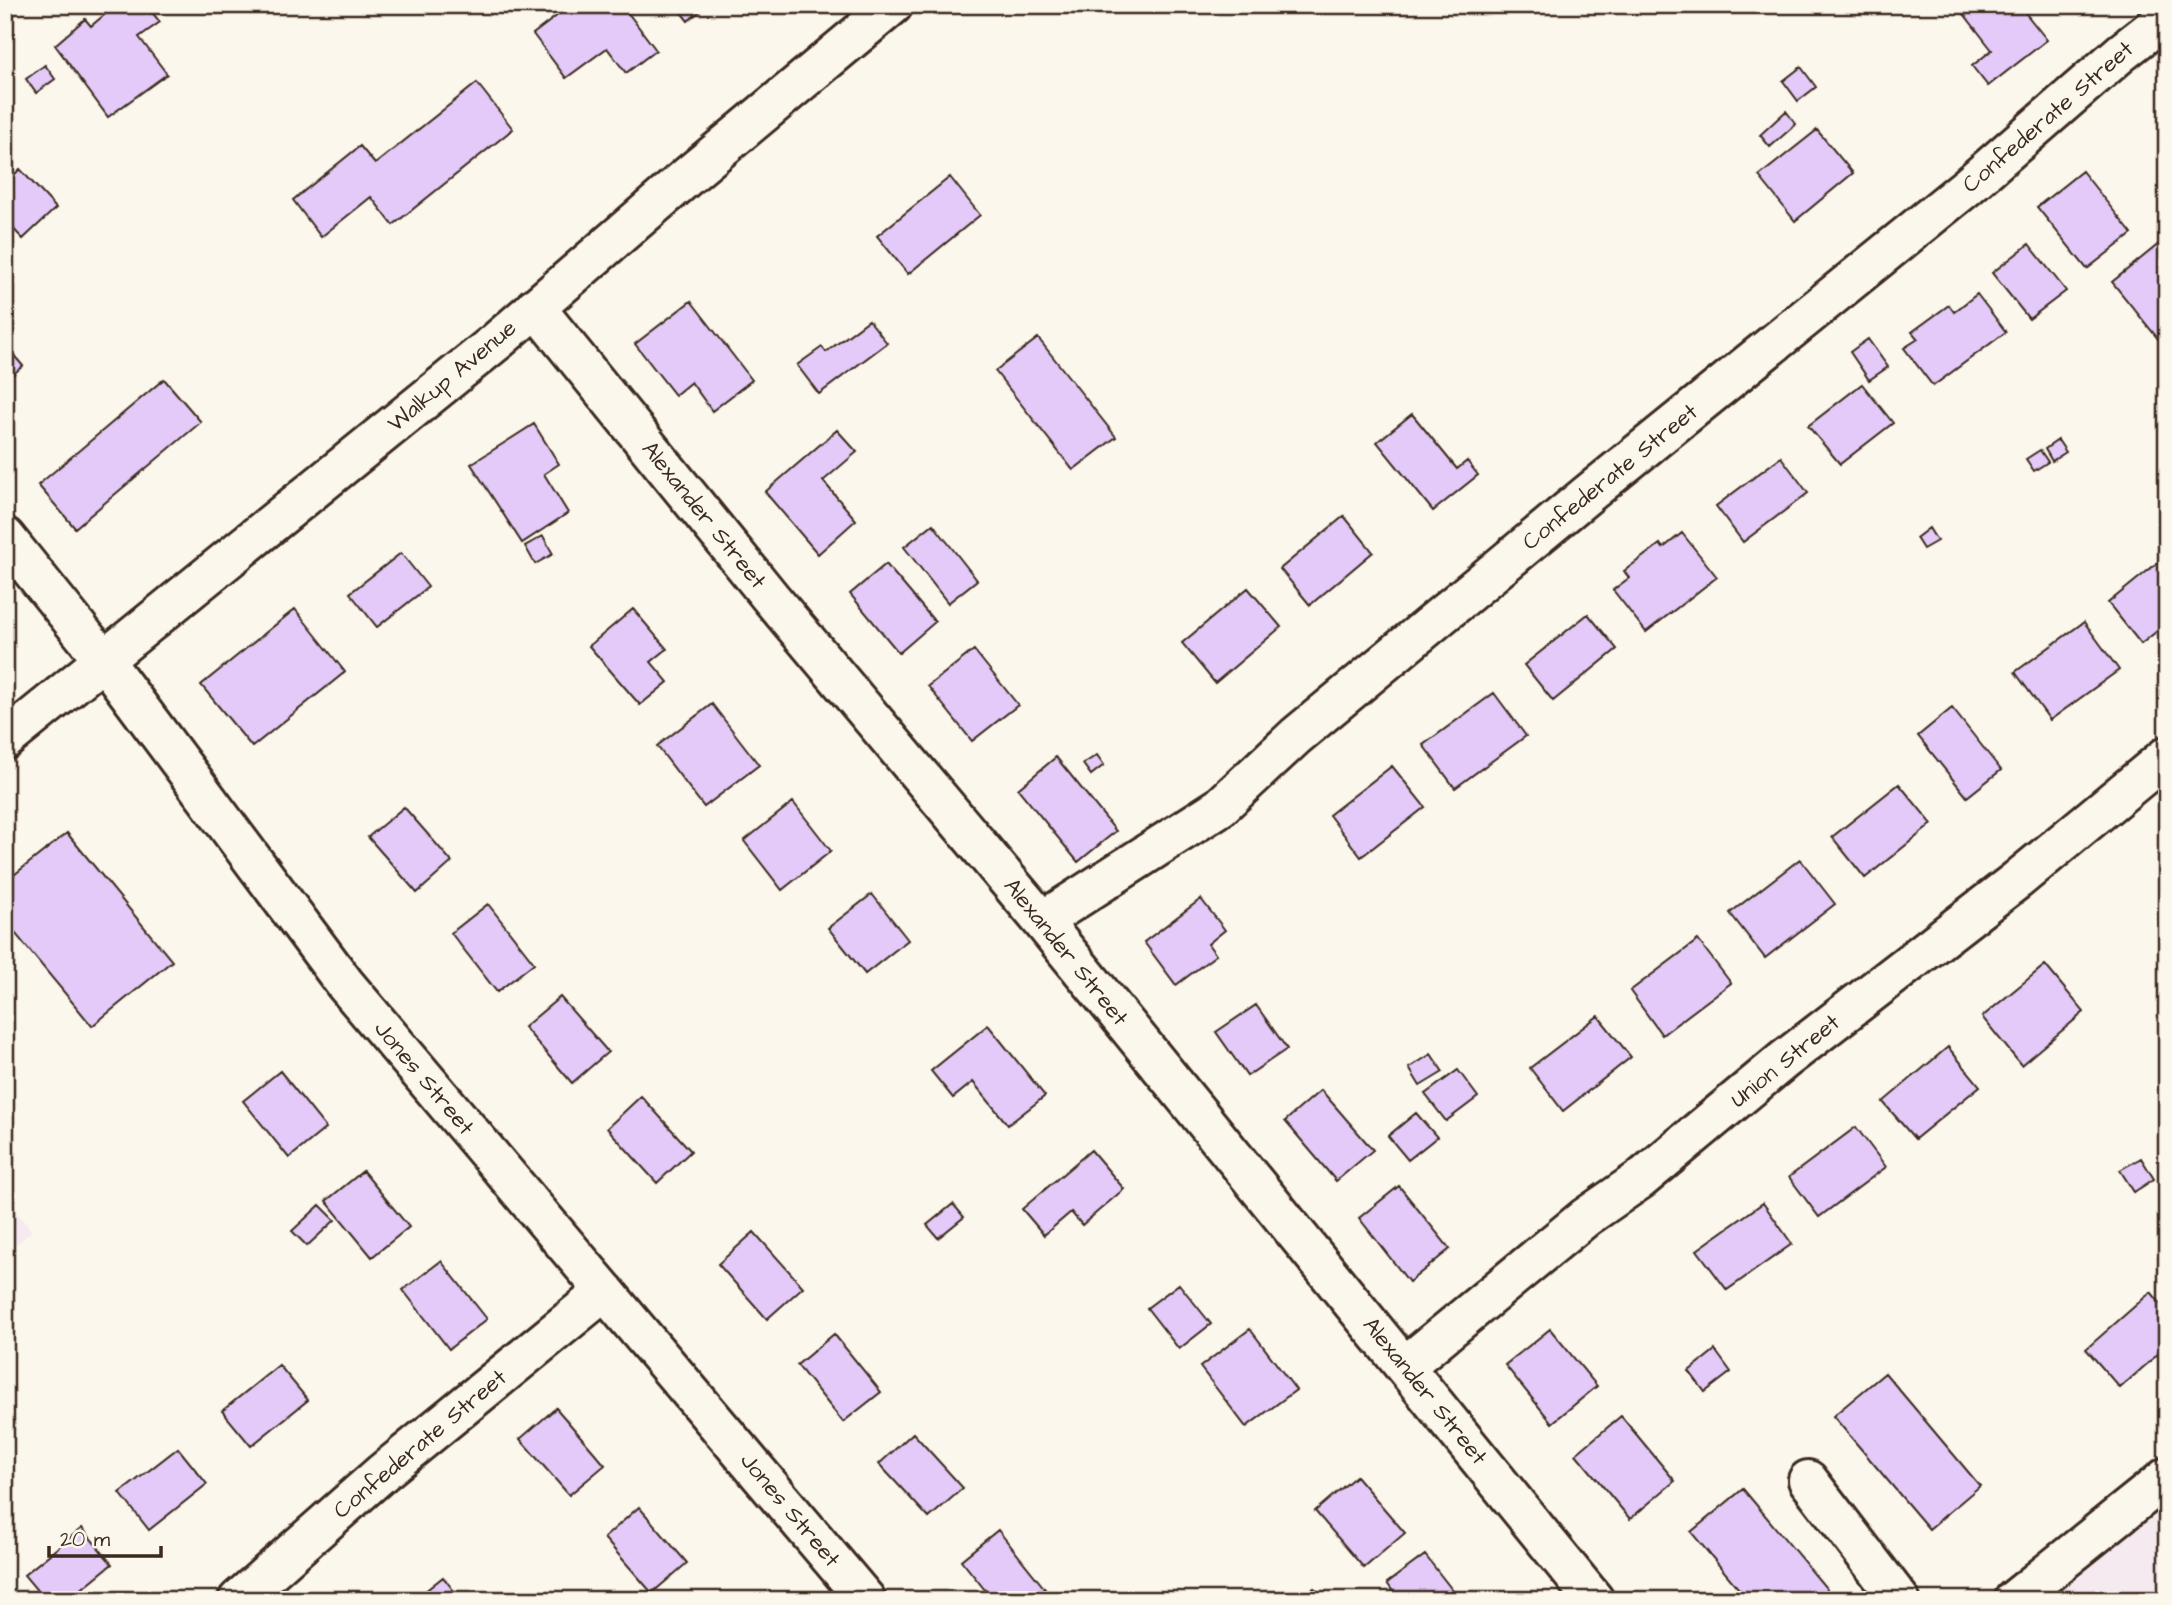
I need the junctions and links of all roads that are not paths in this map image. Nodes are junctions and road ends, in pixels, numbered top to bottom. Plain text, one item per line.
1 (893, 5) edge
2 (2153, 25) edge
3 (535, 307) junction
4 (5, 537) edge
5 (103, 659) junction
6 (5, 740) edge
7 (2167, 756) edge
8 (1042, 921) junction
9 (605, 1291) junction
10 (1405, 1366) junction
11 (2167, 1477) edge
12 (1808, 1480) dead end
13 (238, 1600) edge
14 (866, 1600) edge
15 (1594, 1600) edge
16 (1900, 1600) edge
17 (2014, 1600) edge

1 - 3 street, Walkup Avenue
2 - 8 street, Confederate Street
3 - 5 street, Walkup Avenue
3 - 8 street, Alexander Street
4 - 5 street, Jones Street
5 - 6 street, Walkup Avenue
5 - 9 street, Jones Street
7 - 10 street, Union Street
8 - 10 street, Alexander Street
9 - 13 street, Confederate Street
9 - 14 street, Jones Street
10 - 15 street, Alexander Street
11 - 17 street
12 - 16 street

